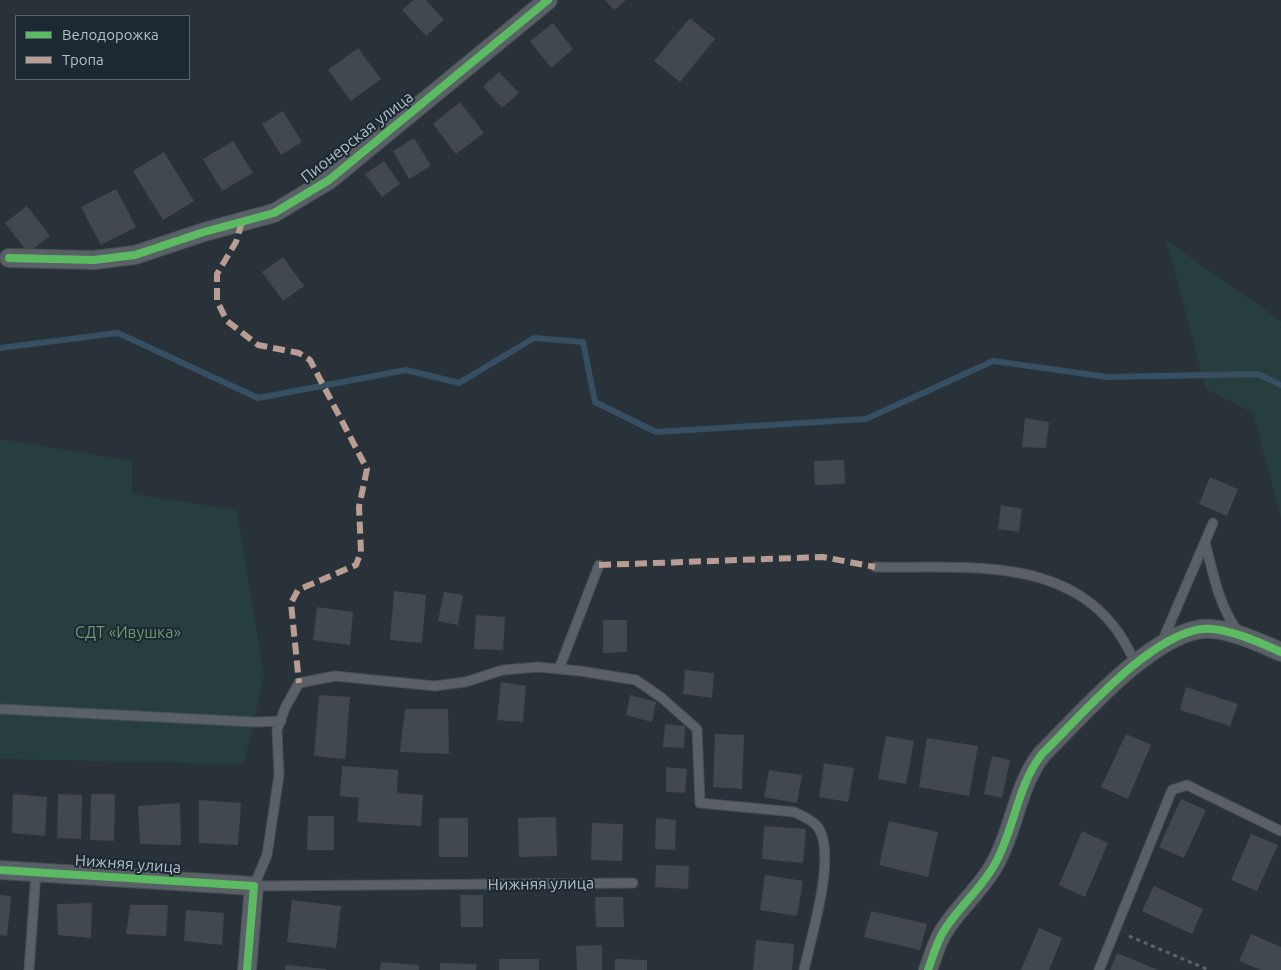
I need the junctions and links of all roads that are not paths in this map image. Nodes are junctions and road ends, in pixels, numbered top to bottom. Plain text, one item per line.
1 (548, 0) edge
2 (9, 258) dead end
3 (1214, 523) dead end
4 (1205, 542) junction
5 (598, 564) dead end
6 (875, 568) dead end
7 (1242, 637) junction
8 (1160, 647) junction
9 (1281, 652) edge
10 (1135, 663) junction
11 (559, 669) junction
12 (0, 709) edge
13 (281, 721) junction
14 (1281, 831) edge
15 (0, 870) edge
16 (36, 872) junction
17 (634, 883) dead end
18 (254, 886) junction
19 (29, 970) edge
20 (247, 970) edge
21 (804, 970) edge
22 (928, 970) edge
23 (1099, 970) edge

1 - 2 street, Пионерская улица
3 - 4 lane
4 - 7 lane
4 - 8 lane
5 - 11 lane
6 - 10 lane
7 - 8 street
7 - 9 street
8 - 10 street
10 - 22 street
11 - 13 lane
11 - 21 lane
12 - 13 lane
13 - 18 lane
14 - 23 lane
15 - 16 street, Нижняя улица
16 - 18 street, Нижняя улица
16 - 19 lane
17 - 18 lane, Нижняя улица
18 - 20 street

